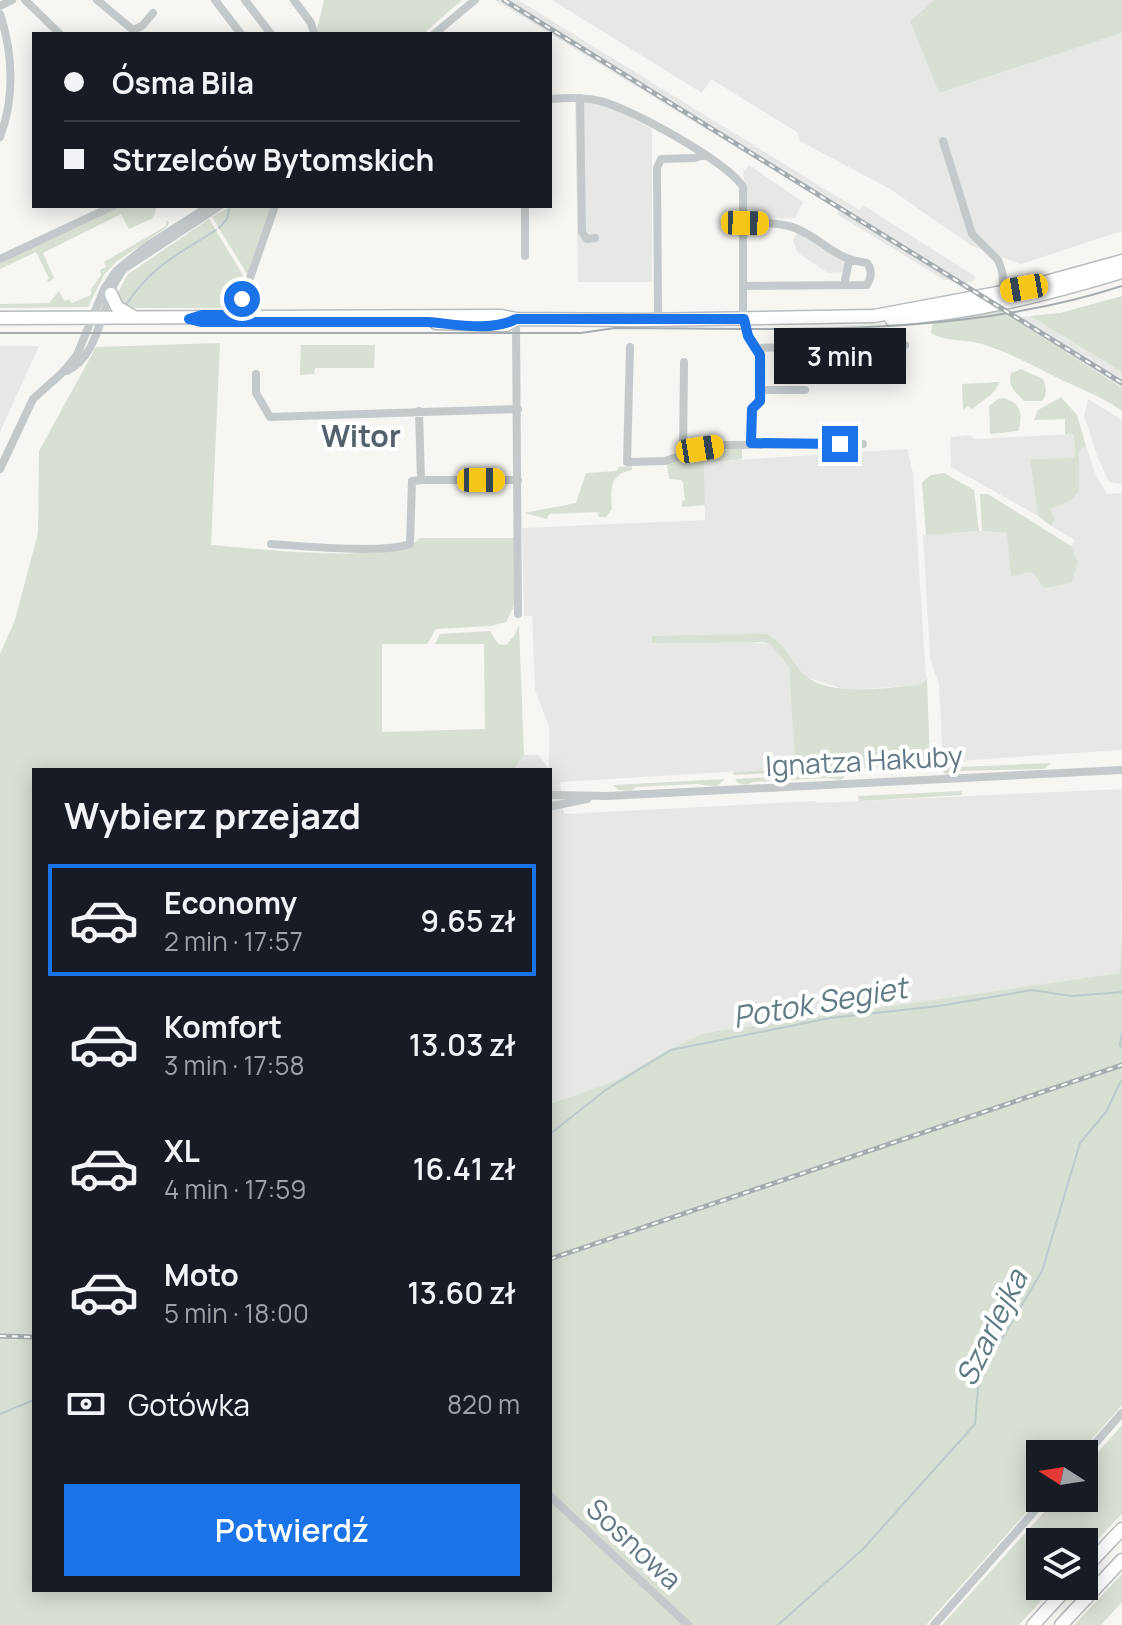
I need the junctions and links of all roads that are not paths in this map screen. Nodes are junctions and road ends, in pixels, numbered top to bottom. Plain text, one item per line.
1 (12, 0) edge
2 (25, 0) edge
3 (97, 0) edge
4 (215, 0) edge
5 (245, 0) edge
6 (294, 0) edge
7 (475, 0) edge
8 (0, 6) edge
9 (153, 13) dead end
10 (0, 14) edge
11 (58, 32) edge
12 (239, 32) edge
13 (269, 32) edge
14 (313, 32) edge
15 (436, 32) edge
16 (580, 98) junction
17 (552, 99) edge
18 (0, 137) edge
19 (943, 141) dead end
20 (704, 155) junction
21 (109, 208) edge
22 (206, 208) edge
23 (217, 208) edge
24 (274, 208) edge
25 (525, 208) edge
26 (745, 223) junction
27 (595, 238) dead end
28 (525, 256) dead end
29 (0, 259) edge
30 (849, 261) junction
31 (1122, 261) edge
32 (1122, 272) edge
33 (844, 285) junction
34 (743, 286) junction
35 (1004, 291) junction
36 (111, 294) junction
37 (658, 311) dead end
38 (0, 315) edge
39 (237, 315) junction
40 (874, 316) junction
41 (97, 318) junction
42 (137, 318) junction
43 (189, 319) junction
44 (516, 319) junction
45 (744, 319) junction
46 (905, 345) dead end
47 (630, 347) dead end
48 (755, 348) junction
49 (684, 362) dead end
50 (256, 374) dead end
51 (760, 390) junction
52 (805, 390) dead end
53 (518, 409) junction
54 (419, 411) junction
55 (751, 443) junction
56 (863, 444) dead end
57 (683, 454) junction
58 (0, 469) edge
59 (421, 480) junction
60 (518, 480) junction
61 (271, 544) dead end
62 (518, 614) dead end
63 (1122, 770) edge
64 (552, 791) edge
65 (607, 796) junction
66 (552, 807) edge
67 (1122, 1413) edge
68 (1098, 1440) edge
69 (552, 1498) edge
70 (1034, 1512) edge
71 (1122, 1529) edge
72 (1098, 1554) edge
73 (1122, 1560) edge
74 (1056, 1600) edge
75 (688, 1625) edge
76 (934, 1625) edge
77 (1033, 1625) edge
78 (1061, 1625) edge

1 - 8 street
2 - 11 street
3 - 9 street
4 - 12 street
5 - 13 street
6 - 14 street
7 - 15 street
10 - 18 street
16 - 17 street
16 - 20 street
16 - 27 street
19 - 35 street
20 - 26 street
20 - 37 street
21 - 29 street
22 - 41 street
23 - 36 street
24 - 39 street
25 - 28 street
26 - 30 street
26 - 34 street
30 - 33 street
30 - 33 street
31 - 35 highway
32 - 40 highway
33 - 34 street
34 - 45 street
35 - 40 highway
36 - 41 street
36 - 42 highway
38 - 41 highway
39 - 43 highway
39 - 44 highway
40 - 45 highway
41 - 42 highway
41 - 58 street
42 - 43 highway
43 - 44 highway
44 - 45 highway
44 - 53 street
45 - 48 street
46 - 48 street
47 - 57 street
48 - 51 street
49 - 57 street
50 - 54 street
51 - 52 street
51 - 55 street
53 - 54 street
53 - 60 street
54 - 59 street
55 - 56 street
55 - 57 street
59 - 60 street
59 - 61 street
60 - 62 street
63 - 65 street, Ignatza Hakuby
64 - 65 street, Ignatza Hakuby
65 - 66 street, Ignatza Hakuby
67 - 68 street
69 - 75 street, Sosnowa
70 - 76 street
71 - 72 highway
73 - 78 highway
74 - 77 highway

